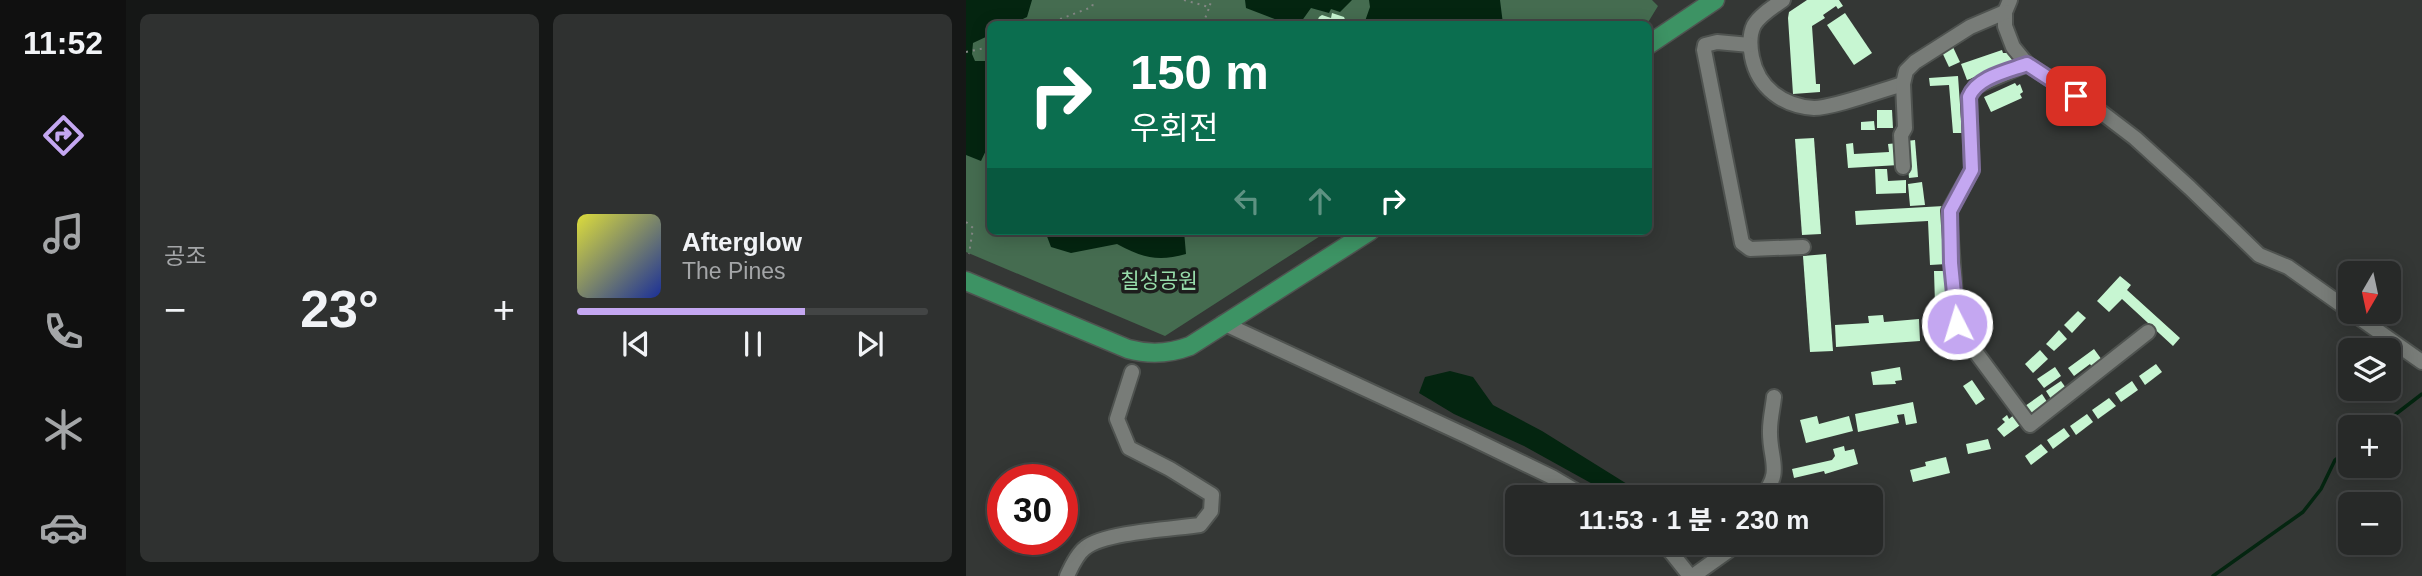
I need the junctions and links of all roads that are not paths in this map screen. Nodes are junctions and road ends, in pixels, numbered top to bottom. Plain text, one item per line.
1 (1716, 0) edge
2 (1783, 0) edge
3 (2007, 6) edge
4 (1652, 42) edge
5 (1750, 45) junction
6 (2027, 64) junction
7 (1903, 84) junction
8 (1903, 167) dead end
9 (1364, 235) edge
10 (1803, 247) dead end
11 (966, 281) edge
12 (2338, 302) edge
13 (1223, 323) junction
14 (2369, 324) edge
15 (2148, 332) dead end
16 (2422, 362) edge
17 (1132, 372) dead end
18 (1774, 397) dead end
19 (1566, 485) edge
20 (1770, 485) edge
21 (1674, 555) edge
22 (1722, 555) edge
23 (1067, 576) edge
24 (1692, 576) edge

1 - 4 main road
2 - 5 street
3 - 6 street
3 - 7 street
5 - 7 street
5 - 10 street
6 - 12 street
6 - 15 street
7 - 8 street
9 - 13 main road
11 - 13 main road
13 - 19 street
14 - 16 street
17 - 23 street
18 - 20 street
21 - 24 street
22 - 24 street

